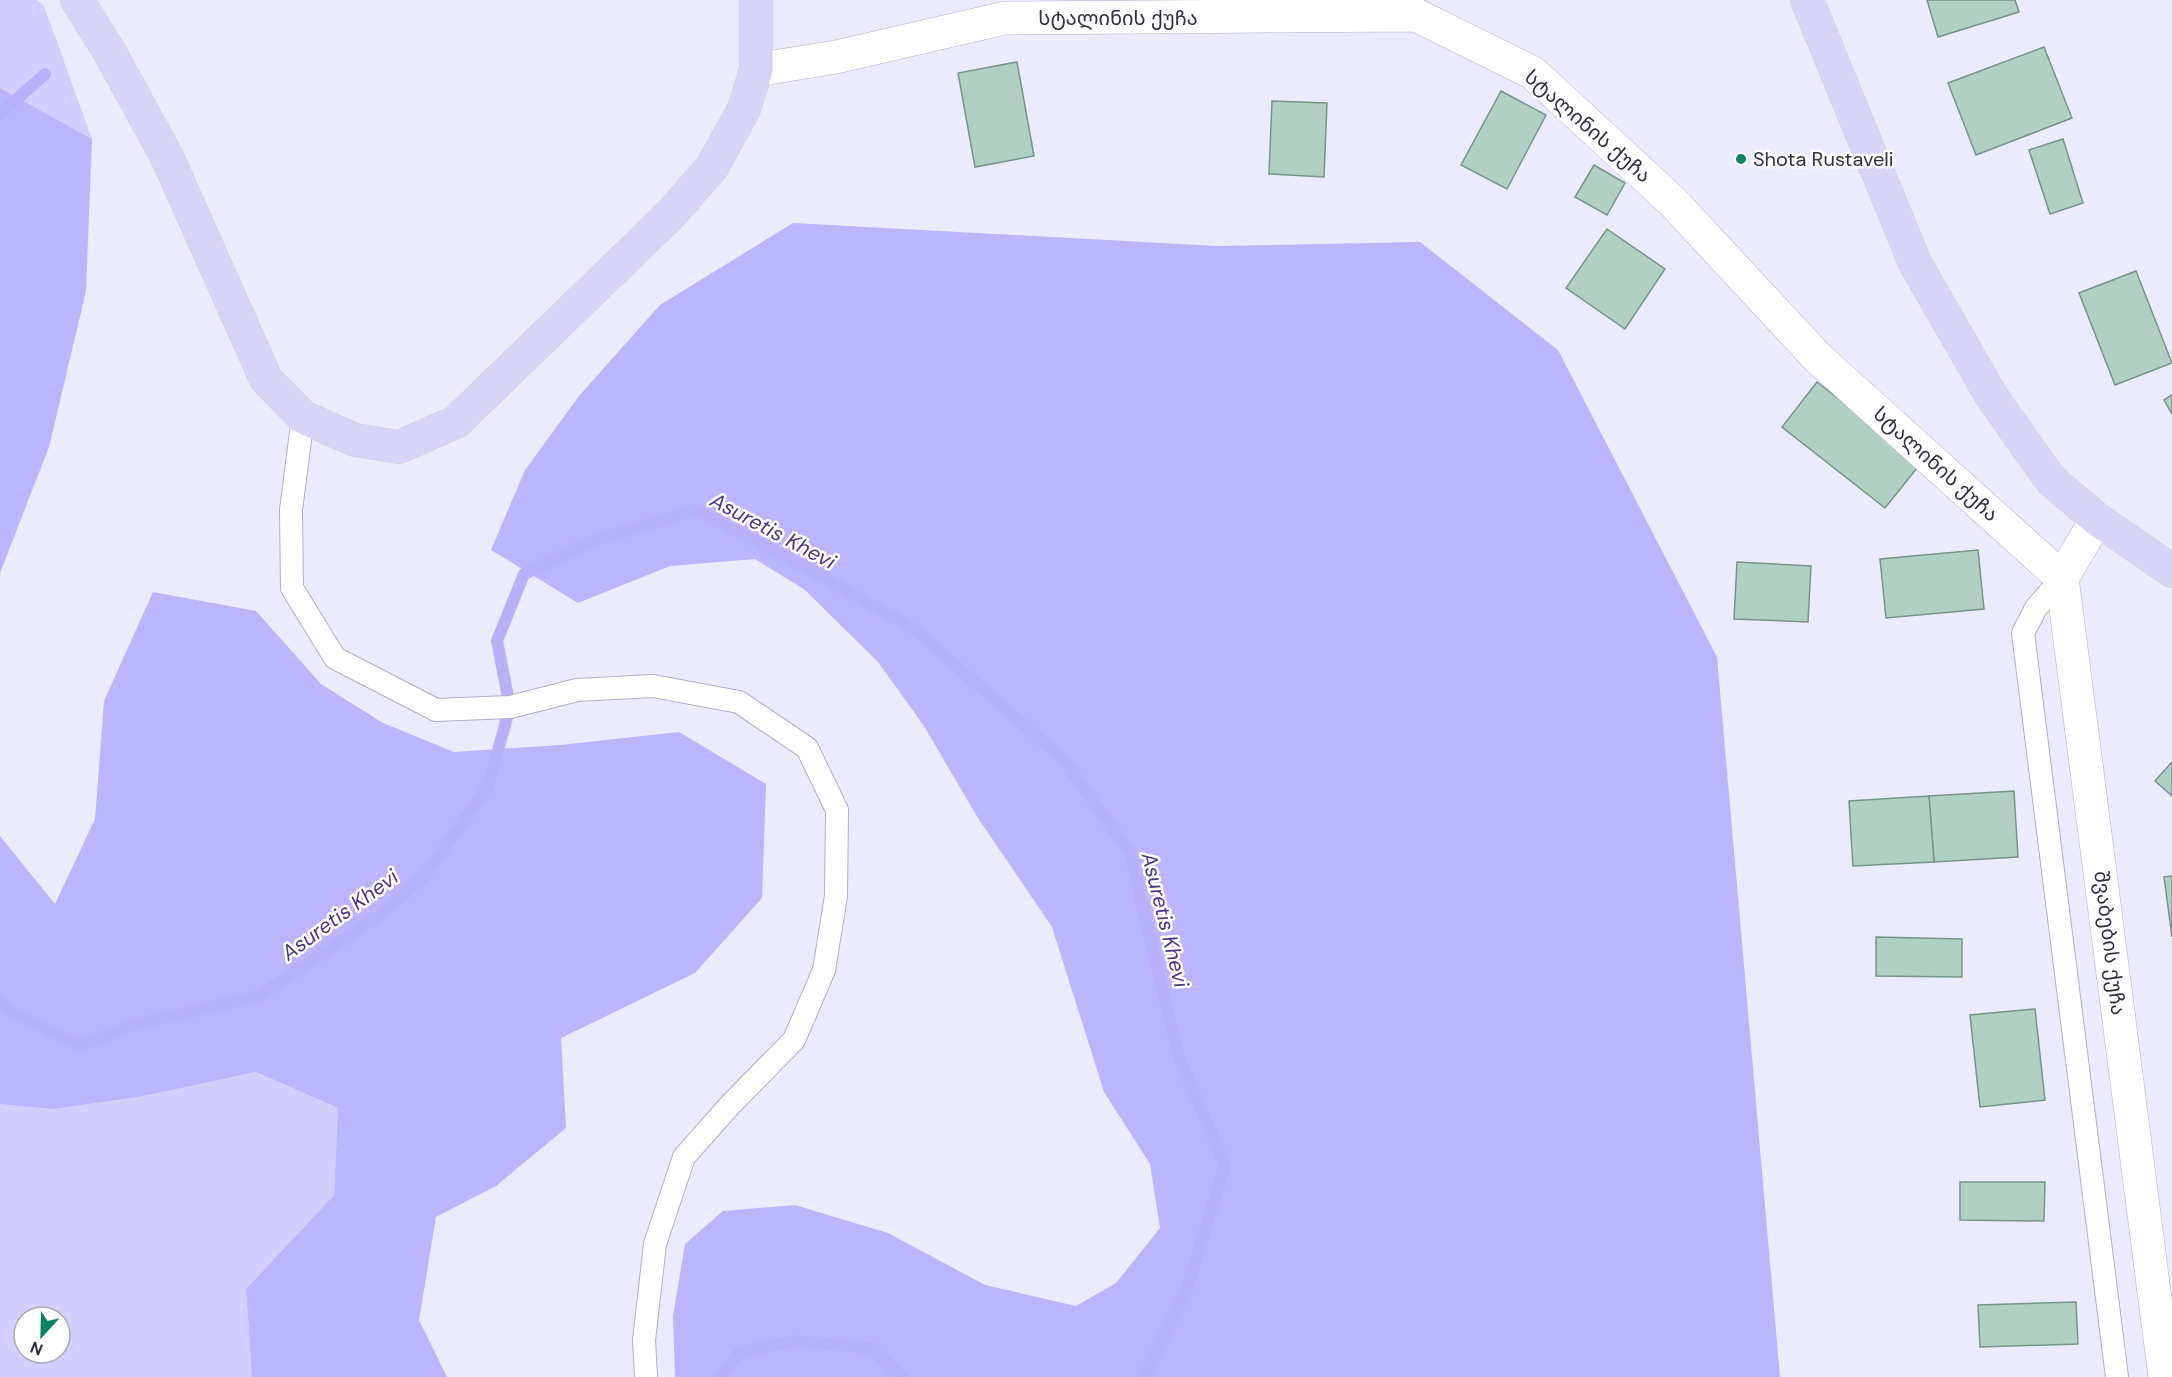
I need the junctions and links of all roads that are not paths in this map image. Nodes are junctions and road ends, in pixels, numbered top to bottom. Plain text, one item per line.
1 (77, 0) edge
2 (756, 0) edge
3 (1807, 0) edge
4 (756, 70) junction
5 (303, 417) junction
6 (2097, 519) junction
7 (2172, 571) edge
8 (2062, 578) junction
9 (646, 1377) edge
10 (2117, 1377) edge
11 (2165, 1377) edge

1 - 5 main road
2 - 4 main road
3 - 6 main road
4 - 5 main road
4 - 8 street, სტალინის ქუჩა
5 - 9 lane
6 - 7 main road
6 - 8 street
8 - 10 lane
8 - 11 street, შვაბების ქუჩა

